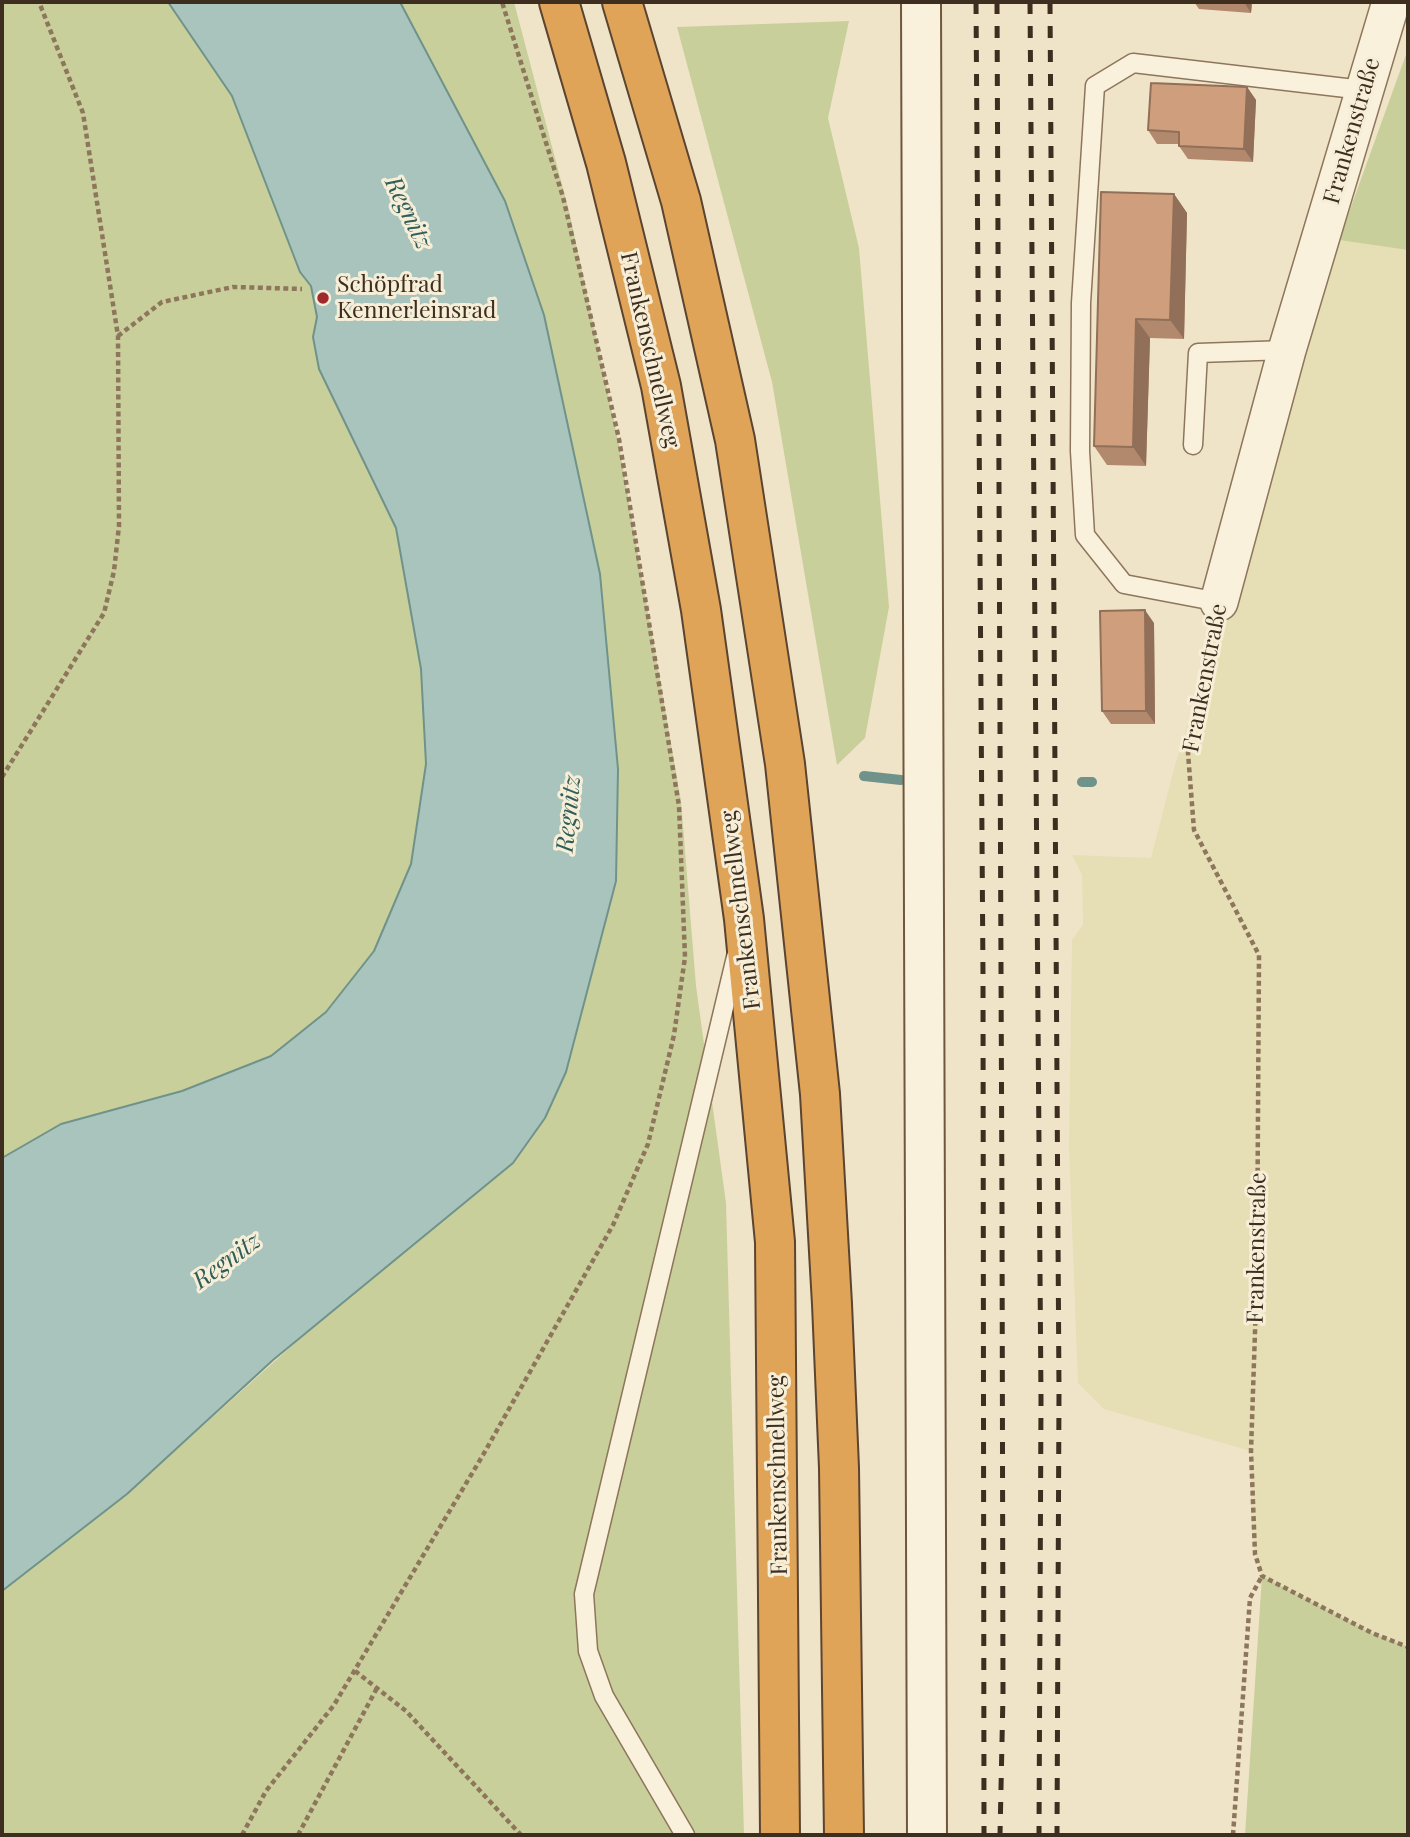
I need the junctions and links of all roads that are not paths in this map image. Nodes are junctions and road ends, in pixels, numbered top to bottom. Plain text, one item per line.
1 (559, 2) edge
2 (622, 2) edge
3 (921, 2) edge
4 (1391, 2) edge
5 (1363, 90) junction
6 (1287, 350) junction
7 (1193, 445) dead end
8 (1219, 603) joint
9 (744, 919) junction
10 (685, 1835) edge
11 (780, 1835) edge
12 (844, 1835) edge
13 (927, 1835) edge

1 - 9 highway, Frankenschnellweg
2 - 12 highway
3 - 13 main road
4 - 5 street, Frankenstraße
5 - 6 street, Frankenstraße
5 - 8 lane
6 - 7 lane
6 - 8 street, Frankenstraße
9 - 10 lane
9 - 11 highway, Frankenschnellweg

